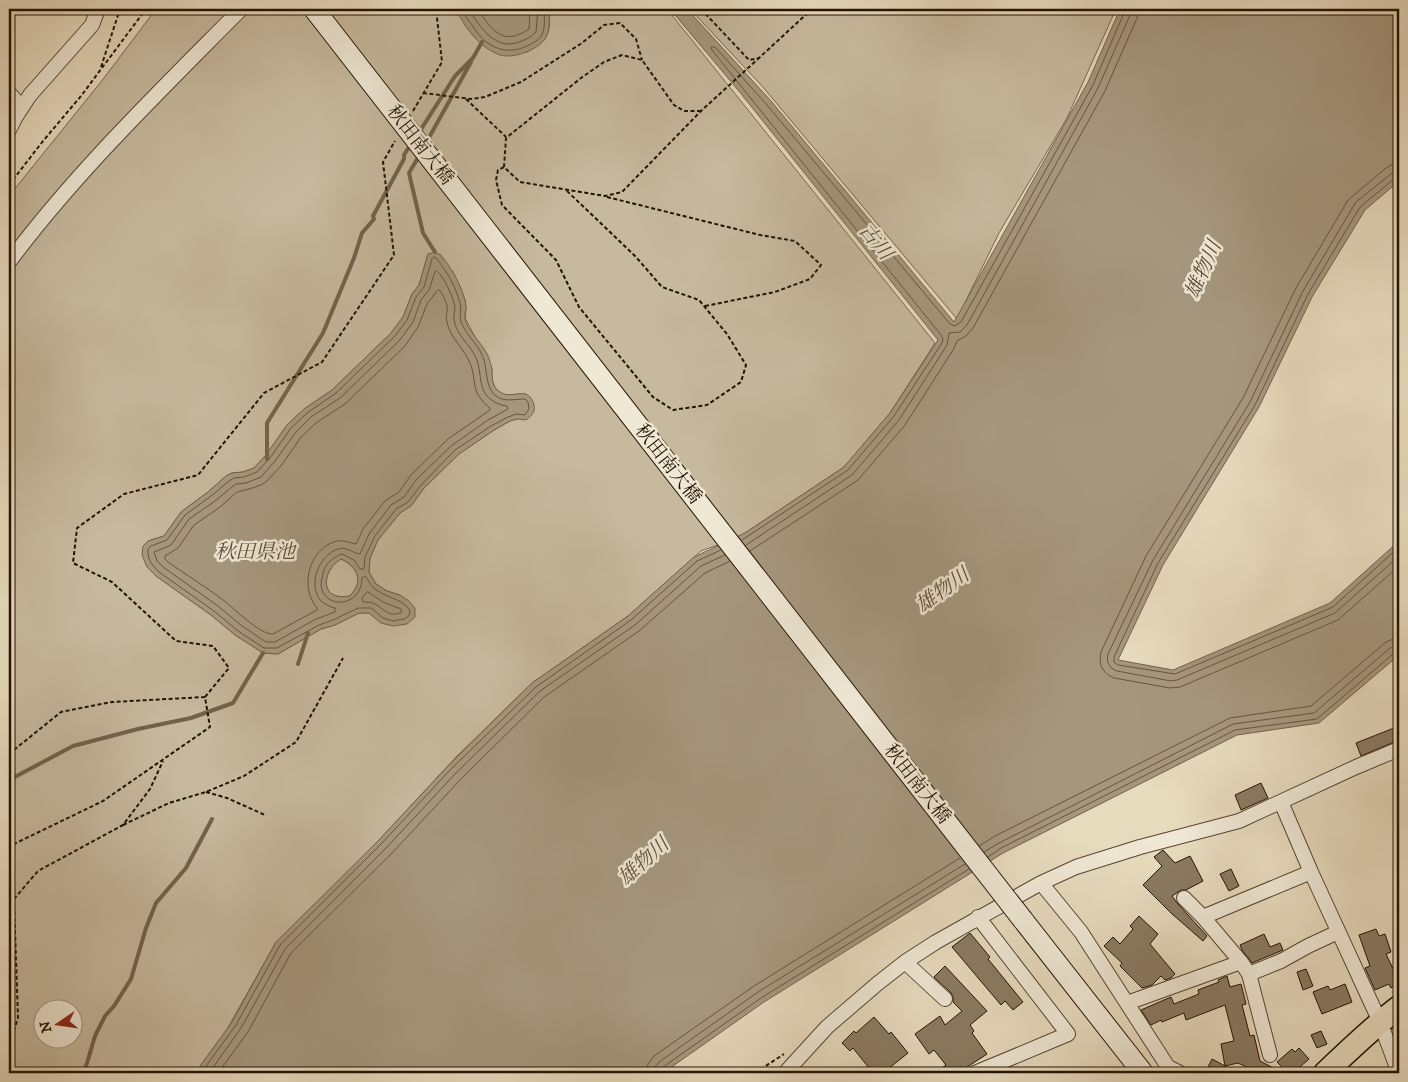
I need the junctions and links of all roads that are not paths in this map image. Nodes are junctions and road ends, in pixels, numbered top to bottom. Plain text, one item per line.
1 (98, 9) edge
2 (240, 9) edge
3 (314, 9) edge
4 (9, 93) edge
5 (12, 124) edge
6 (9, 262) edge
7 (1399, 750) edge
8 (1281, 802) junction
9 (1311, 872) junction
10 (1041, 882) junction
11 (1184, 898) dead end
12 (978, 917) junction
13 (1203, 917) junction
14 (1338, 932) junction
15 (905, 962) junction
16 (1241, 962) junction
17 (1249, 974) junction
18 (945, 999) dead end
19 (1127, 1004) junction
20 (1399, 1007) edge
21 (1380, 1022) junction
22 (1270, 1055) dead end
23 (1398, 1069) edge
24 (785, 1073) edge
25 (975, 1073) edge
26 (1143, 1073) edge
27 (1180, 1073) edge
28 (1325, 1073) edge

1 - 5 street
2 - 6 street
3 - 26 street, 秋田南大橋, bridge
4 - 5 street
7 - 8 street
8 - 9 street
8 - 10 street
9 - 13 street
9 - 14 street
10 - 12 street
10 - 19 street
11 - 13 street
12 - 15 street
12 - 25 street
13 - 16 street
14 - 17 street
14 - 21 street
15 - 18 street
15 - 24 street
16 - 17 street
16 - 19 street
17 - 22 street
19 - 27 street
20 - 21 main road
21 - 23 street
21 - 28 main road

